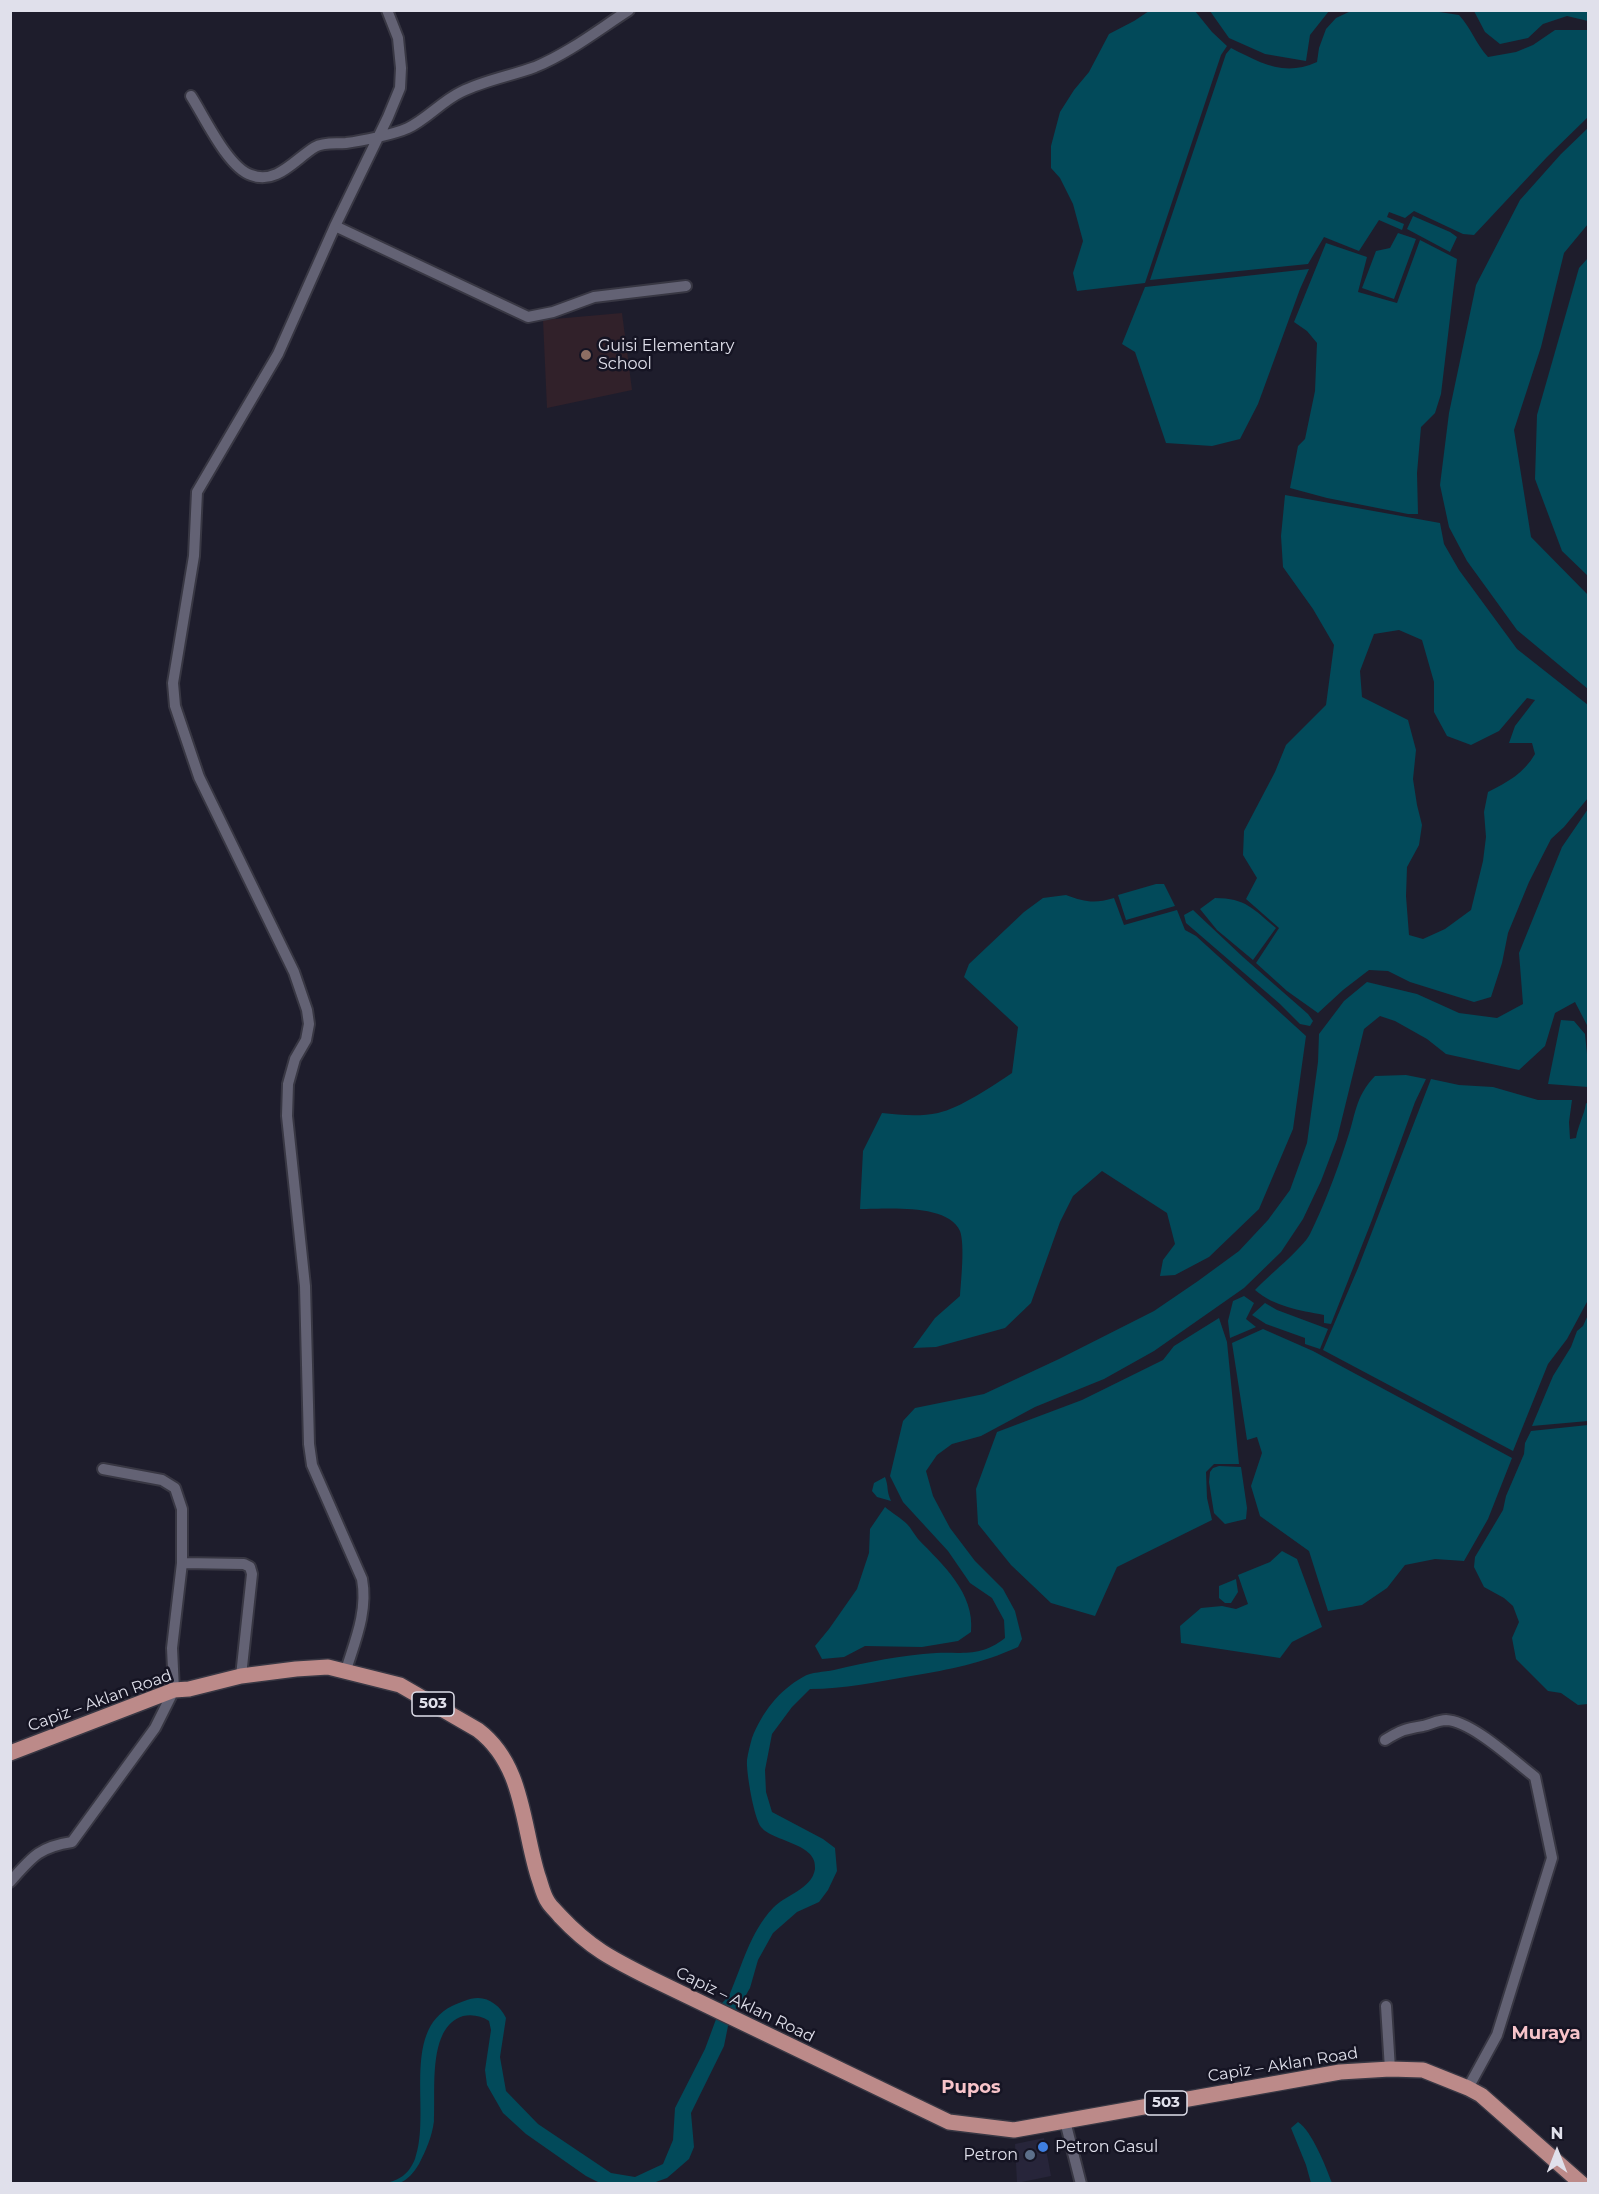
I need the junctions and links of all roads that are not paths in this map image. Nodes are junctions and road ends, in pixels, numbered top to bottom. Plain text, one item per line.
1 (387, 10) edge
2 (629, 10) edge
3 (191, 96) dead end
4 (378, 136) junction
5 (335, 226) junction
6 (686, 286) dead end
7 (103, 1469) dead end
8 (182, 1563) junction
9 (346, 1670) junction
10 (241, 1676) junction
11 (174, 1690) junction
12 (1385, 1740) dead end
13 (10, 1753) edge
14 (10, 1882) edge
15 (1386, 2006) dead end
16 (1390, 2069) junction
17 (1468, 2088) junction
18 (1065, 2121) junction
19 (1581, 2183) edge
20 (1081, 2184) edge

1 - 4 street
2 - 4 street
3 - 4 street
4 - 5 street
5 - 6 street
5 - 9 street
7 - 8 street
8 - 10 street
8 - 11 street
9 - 10 main road, Capiz – Aklan Road / 503
9 - 18 main road, Capiz – Aklan Road / 503
10 - 11 main road, Capiz – Aklan Road / 503
11 - 13 main road, Capiz – Aklan Road / 503
11 - 14 street
12 - 17 street
15 - 16 street
16 - 17 main road, Capiz – Aklan Road / 503
16 - 18 main road, Capiz – Aklan Road / 503
17 - 19 main road, Capiz – Aklan Road / 503
18 - 20 street

